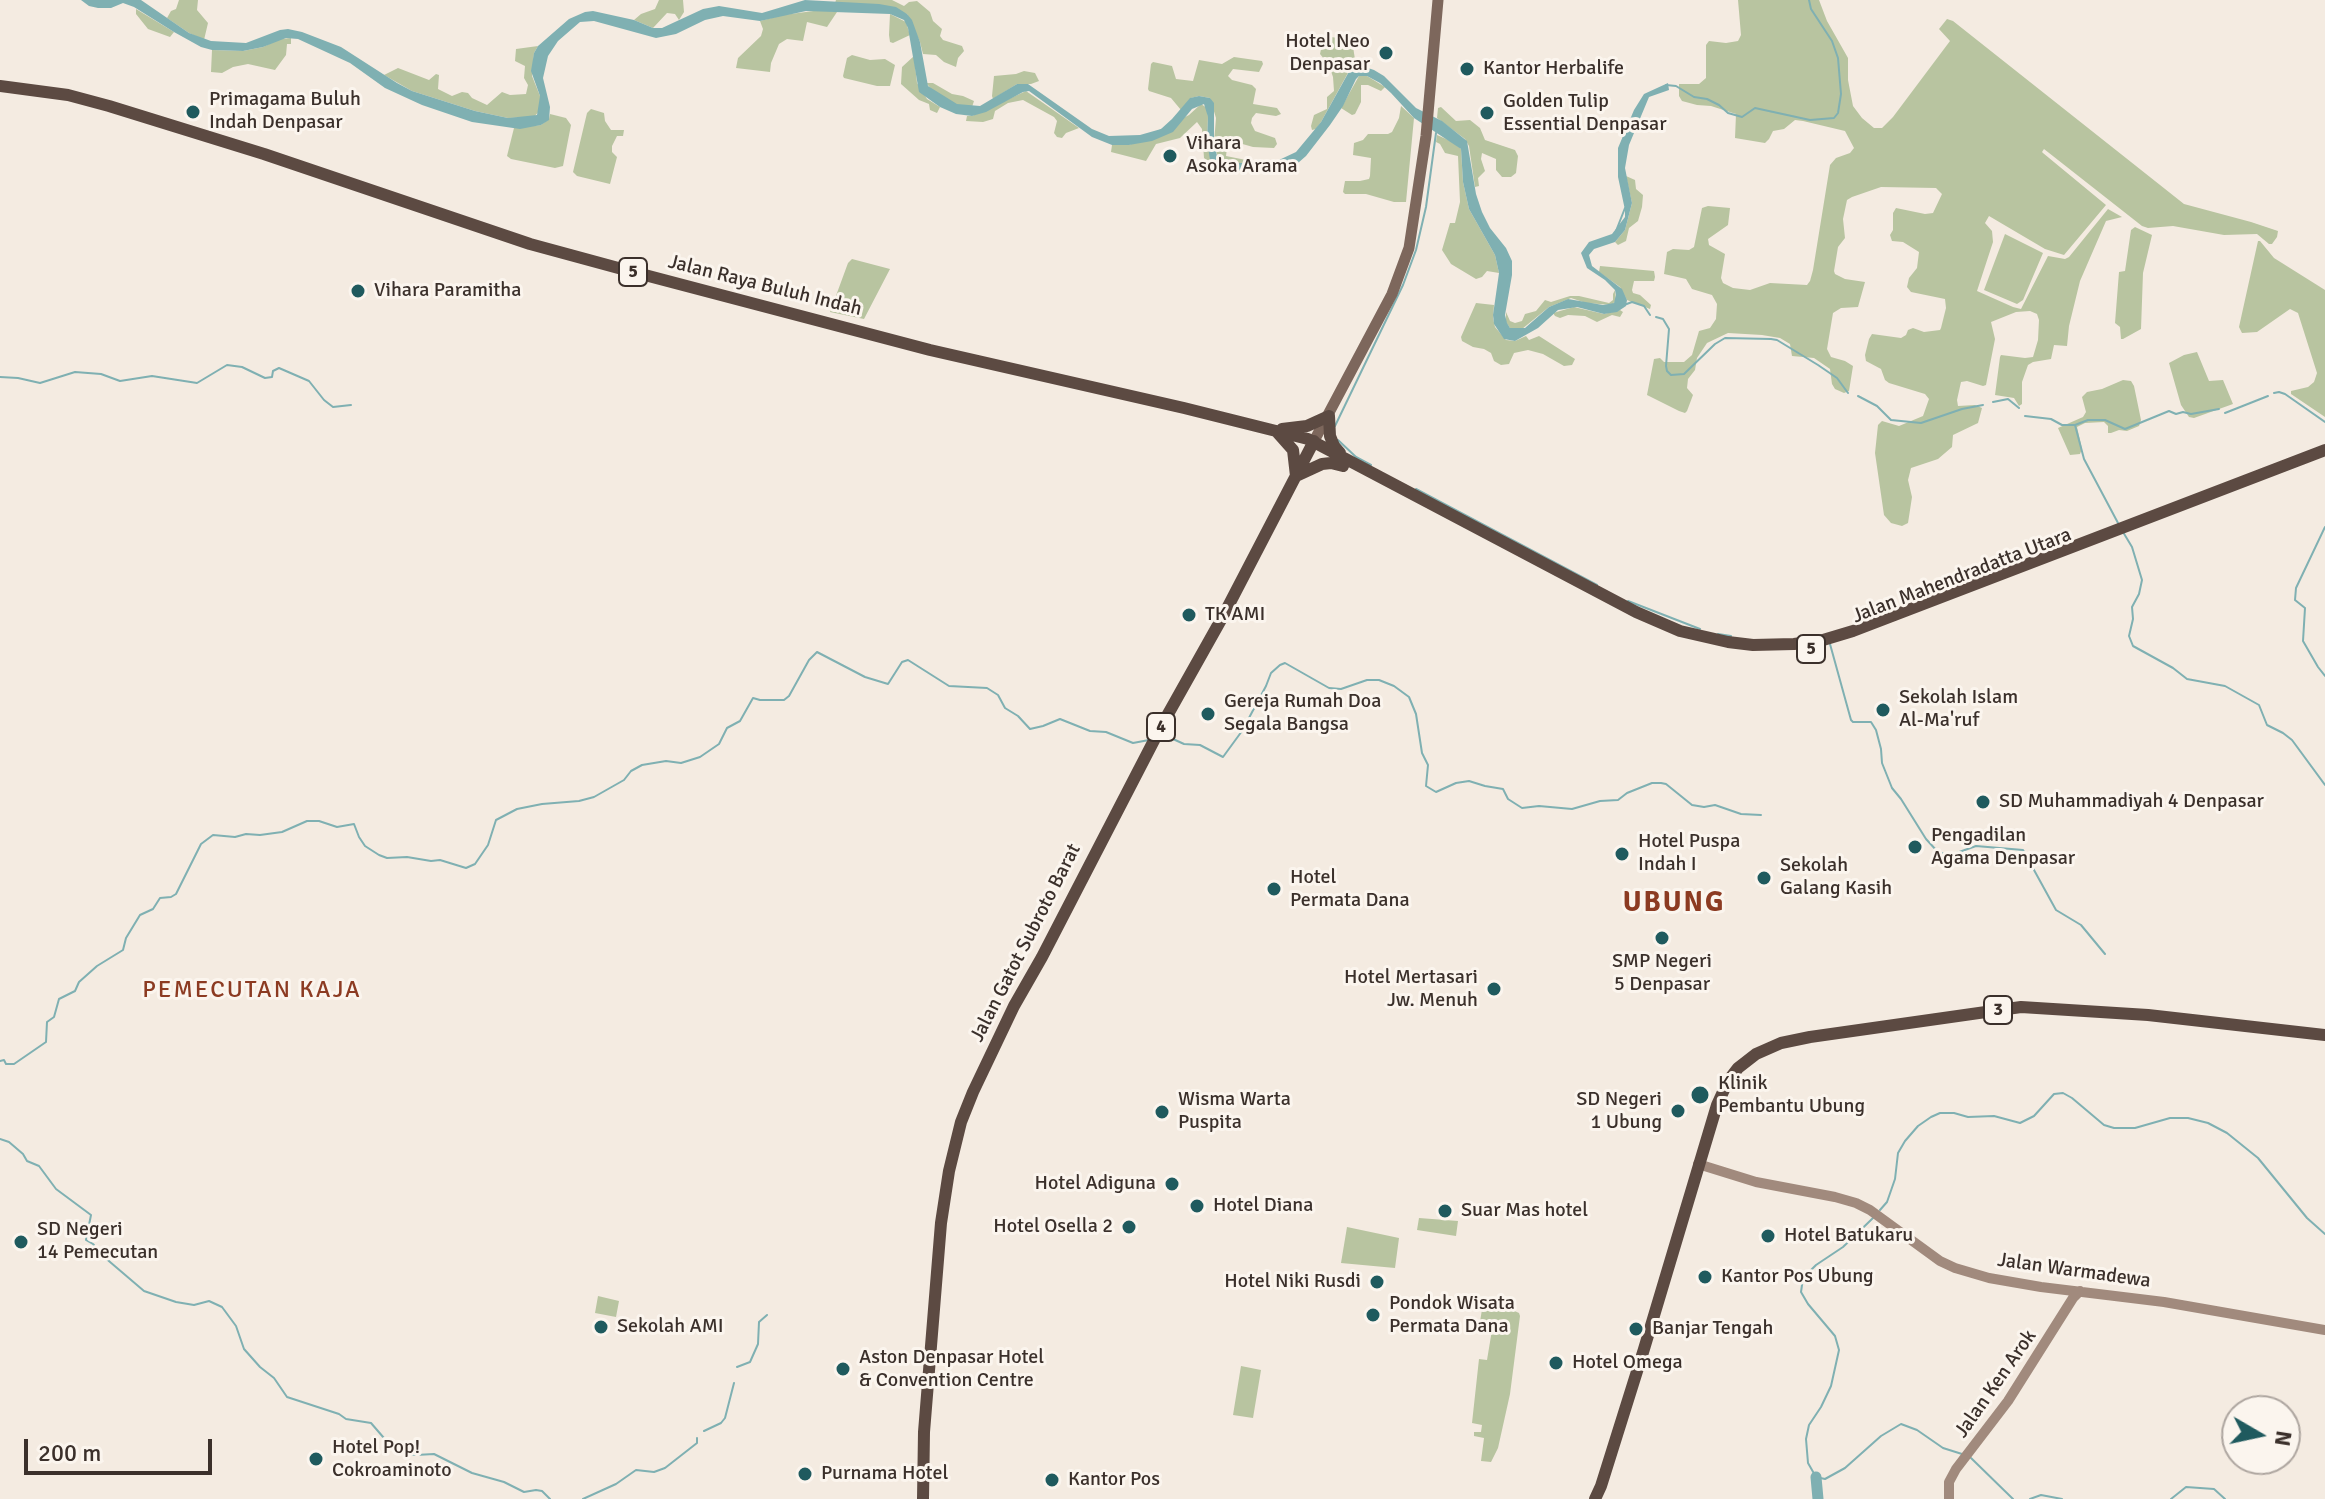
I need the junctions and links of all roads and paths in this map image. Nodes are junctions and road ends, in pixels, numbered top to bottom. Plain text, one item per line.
1 (1438, 0) edge
2 (0, 86) edge
3 (1329, 416) junction
4 (1275, 430) junction
5 (1312, 445) junction
6 (2325, 450) edge
7 (2325, 458) edge
8 (1345, 462) junction
9 (1296, 476) junction
10 (2325, 1035) edge
11 (1698, 1164) junction
12 (2080, 1291) junction
13 (2325, 1330) edge
14 (923, 1499) edge
15 (1595, 1499) edge
16 (1949, 1499) edge

1 - 3 main road
2 - 4 highway, Jalan Raya Buluh Indah / 5
3 - 4 highway
3 - 5 main road
3 - 8 highway
4 - 5 highway, Jalan Raya Buluh Indah / 5
4 - 9 highway
5 - 8 highway, Jalan Mahendradatta Utara / 5
5 - 9 highway, Jalan Gatot Subroto Barat / 4
6 - 8 highway, Jalan Mahendradatta Utara / 5
7 - 8 highway, Jalan Mahendradatta Utara / 5
8 - 9 highway
9 - 14 highway, Jalan Gatot Subroto Barat / 4
10 - 11 highway, 3
11 - 12 street, Jalan Warmadewa
11 - 15 highway, 3
12 - 13 street, Jalan Warmadewa
12 - 16 street, Jalan Ken Arok

